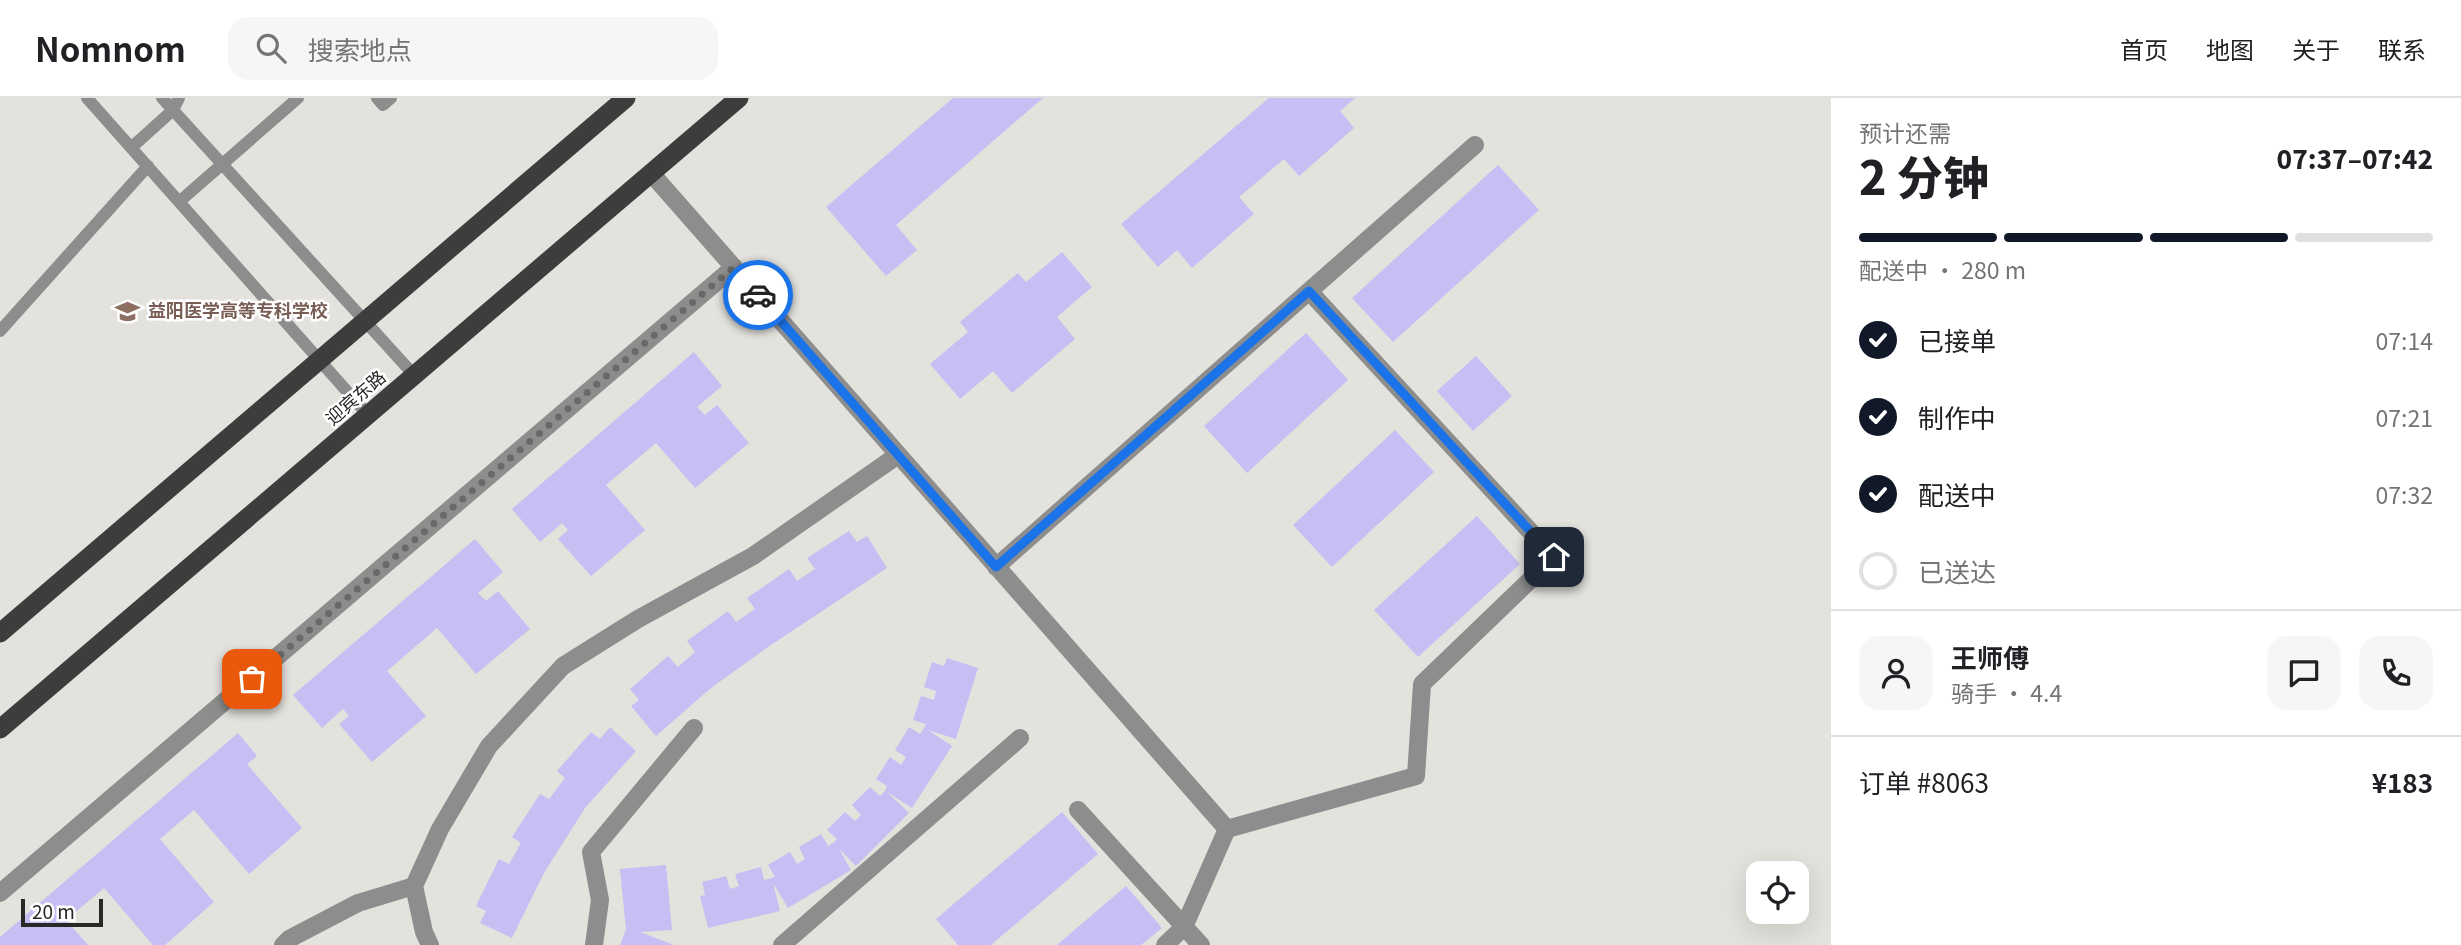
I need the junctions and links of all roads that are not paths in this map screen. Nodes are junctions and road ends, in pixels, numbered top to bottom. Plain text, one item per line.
1 (88, 98) edge
2 (162, 98) edge
3 (298, 98) edge
4 (377, 98) edge
5 (391, 98) edge
6 (626, 98) edge
7 (738, 98) edge
8 (176, 104) edge
9 (1475, 145) dead end
10 (132, 148) junction
11 (222, 164) junction
12 (148, 166) junction
13 (651, 173) junction
14 (180, 201) junction
15 (734, 267) junction
16 (1309, 291) junction
17 (366, 320) junction
18 (0, 331) edge
19 (321, 359) junction
20 (414, 375) junction
21 (368, 415) junction
22 (898, 455) junction
23 (996, 567) junction
24 (0, 633) edge
25 (694, 728) dead end
26 (0, 729) edge
27 (1020, 738) dead end
28 (1078, 810) dead end
29 (1227, 829) junction
30 (414, 886) junction
31 (0, 893) edge
32 (1184, 927) junction
33 (283, 945) edge
34 (430, 945) edge
35 (594, 945) edge
36 (782, 945) edge
37 (1164, 945) edge
38 (1201, 945) edge

1 - 10 lane
2 - 8 lane
3 - 11 lane
4 - 5 lane
6 - 17 highway
7 - 13 highway, 迎宾东路
8 - 10 lane
8 - 11 lane
9 - 16 street
10 - 12 lane
11 - 14 lane
11 - 17 lane
12 - 14 lane
12 - 18 lane
13 - 15 street
13 - 20 highway, 迎宾东路
14 - 19 lane
15 - 22 street
15 - 31 street
16 - 23 street
16 - 29 street
17 - 19 highway
17 - 20 lane
19 - 21 lane
19 - 24 highway
20 - 21 highway, 迎宾东路
21 - 26 highway, 迎宾东路
22 - 23 street
22 - 30 street
23 - 29 street
25 - 35 street
27 - 36 street
28 - 32 street
29 - 32 street
30 - 33 street
30 - 34 street
32 - 37 street
32 - 38 street

